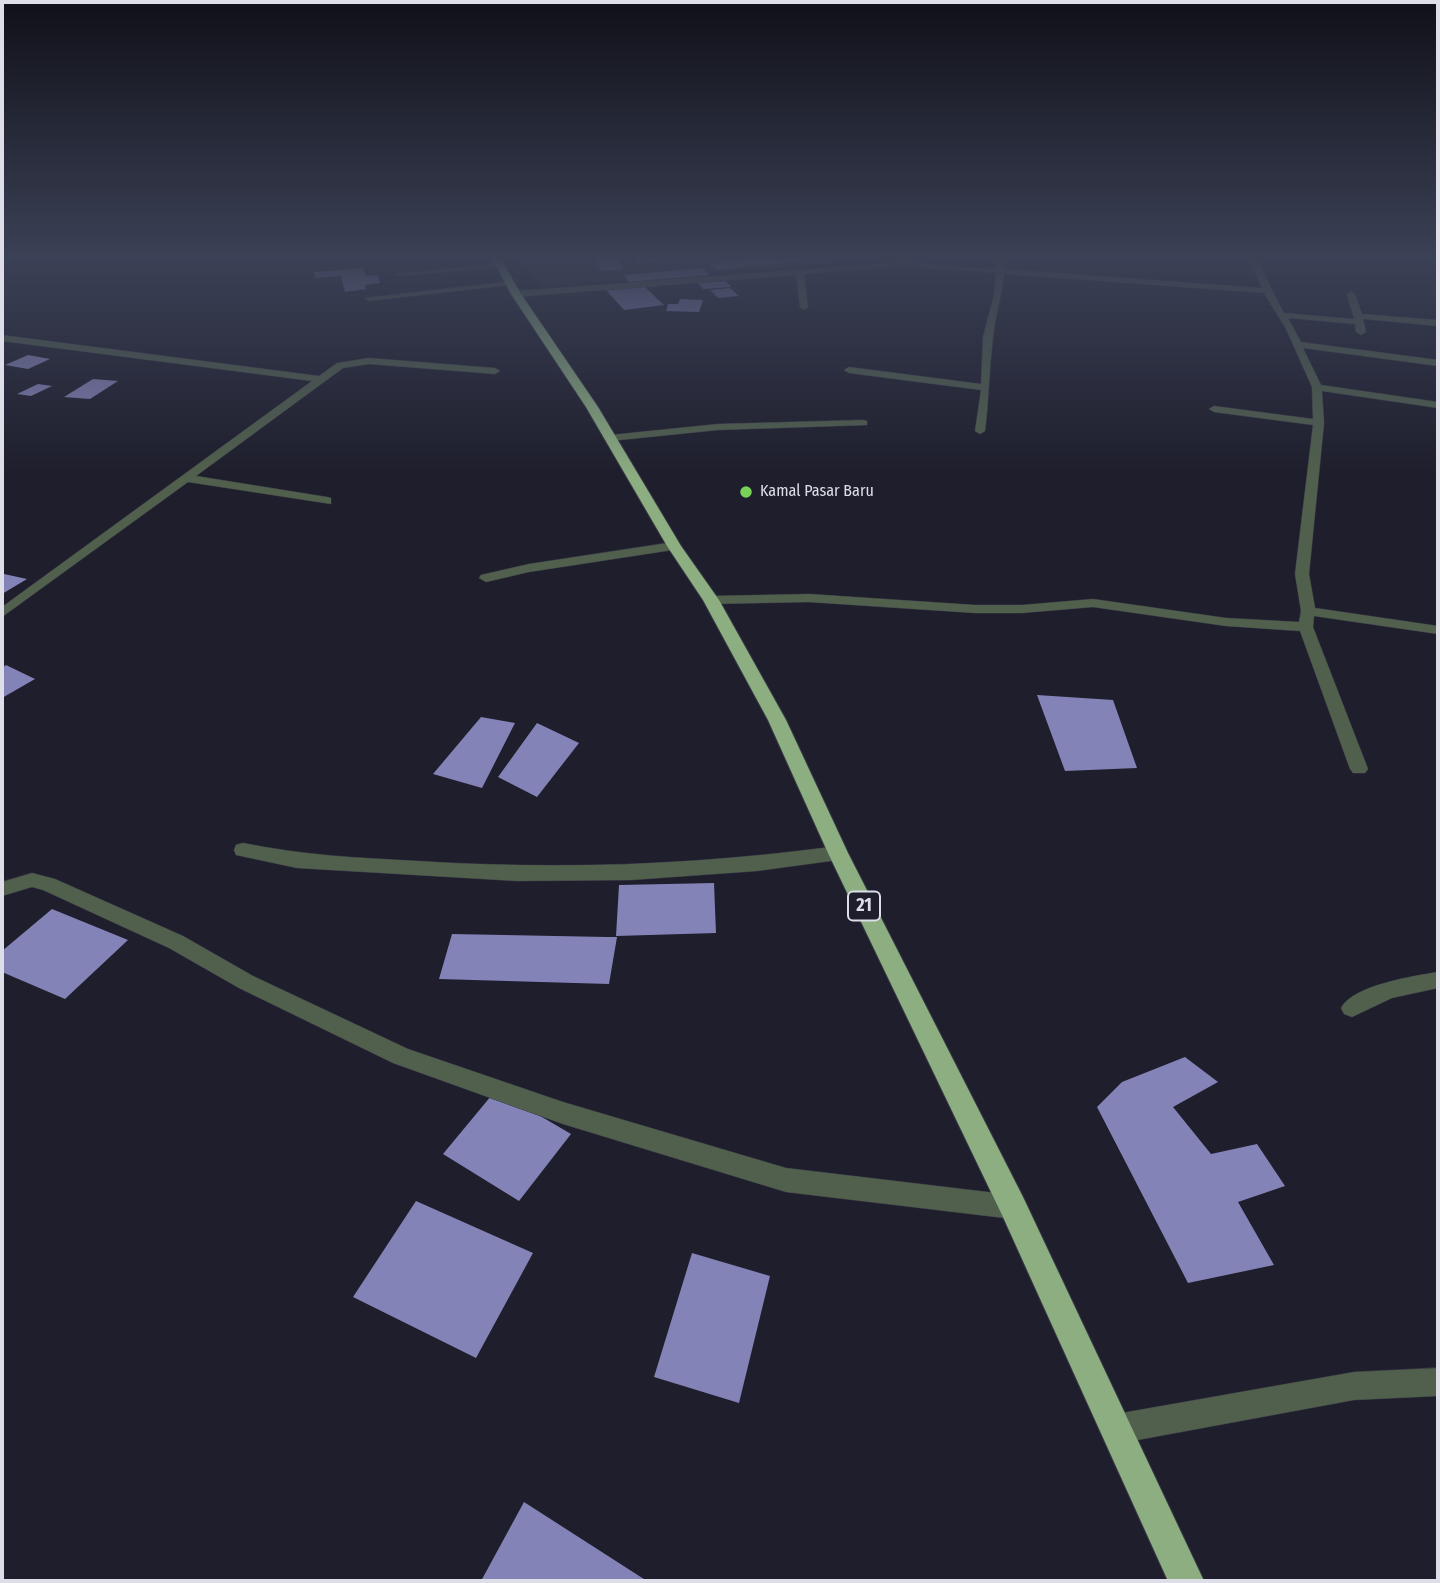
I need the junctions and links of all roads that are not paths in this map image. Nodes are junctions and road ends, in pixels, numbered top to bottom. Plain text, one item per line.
1 (541, 330) edge
2 (990, 330) edge
3 (1289, 330) edge
4 (2, 338) edge
5 (1297, 344) junction
6 (1438, 363) edge
7 (849, 370) dead end
8 (495, 371) dead end
9 (321, 379) junction
10 (1317, 387) junction
11 (986, 388) junction
12 (1438, 405) edge
13 (1214, 409) dead end
14 (1319, 422) junction
15 (863, 423) dead end
16 (980, 431) dead end
17 (610, 438) junction
18 (186, 478) junction
19 (327, 501) dead end
20 (674, 546) junction
21 (486, 578) dead end
22 (711, 600) junction
23 (2, 613) edge
24 (1307, 619) junction
25 (1438, 630) edge
26 (1359, 769) dead end
27 (243, 850) dead end
28 (838, 853) junction
29 (2, 889) edge
30 (1438, 979) edge
31 (1352, 1008) dead end
32 (1013, 1207) junction
33 (1438, 1382) edge
34 (1116, 1429) junction
35 (1186, 1581) edge

1 - 17 highway, 21
2 - 11 street
3 - 5 street
4 - 9 street
5 - 6 street
5 - 10 street
7 - 11 street
8 - 9 street
9 - 18 street
10 - 12 street
10 - 14 street
11 - 16 street
13 - 14 street
14 - 24 street
15 - 17 street
17 - 20 highway, 21
18 - 19 street
18 - 23 street
20 - 21 street
20 - 22 highway, 21
22 - 24 street
22 - 28 highway, 21
24 - 25 street
24 - 26 street
27 - 28 street
28 - 32 highway, 21
29 - 32 street
30 - 31 street
32 - 34 highway, 21
33 - 34 street
34 - 35 highway, 21

